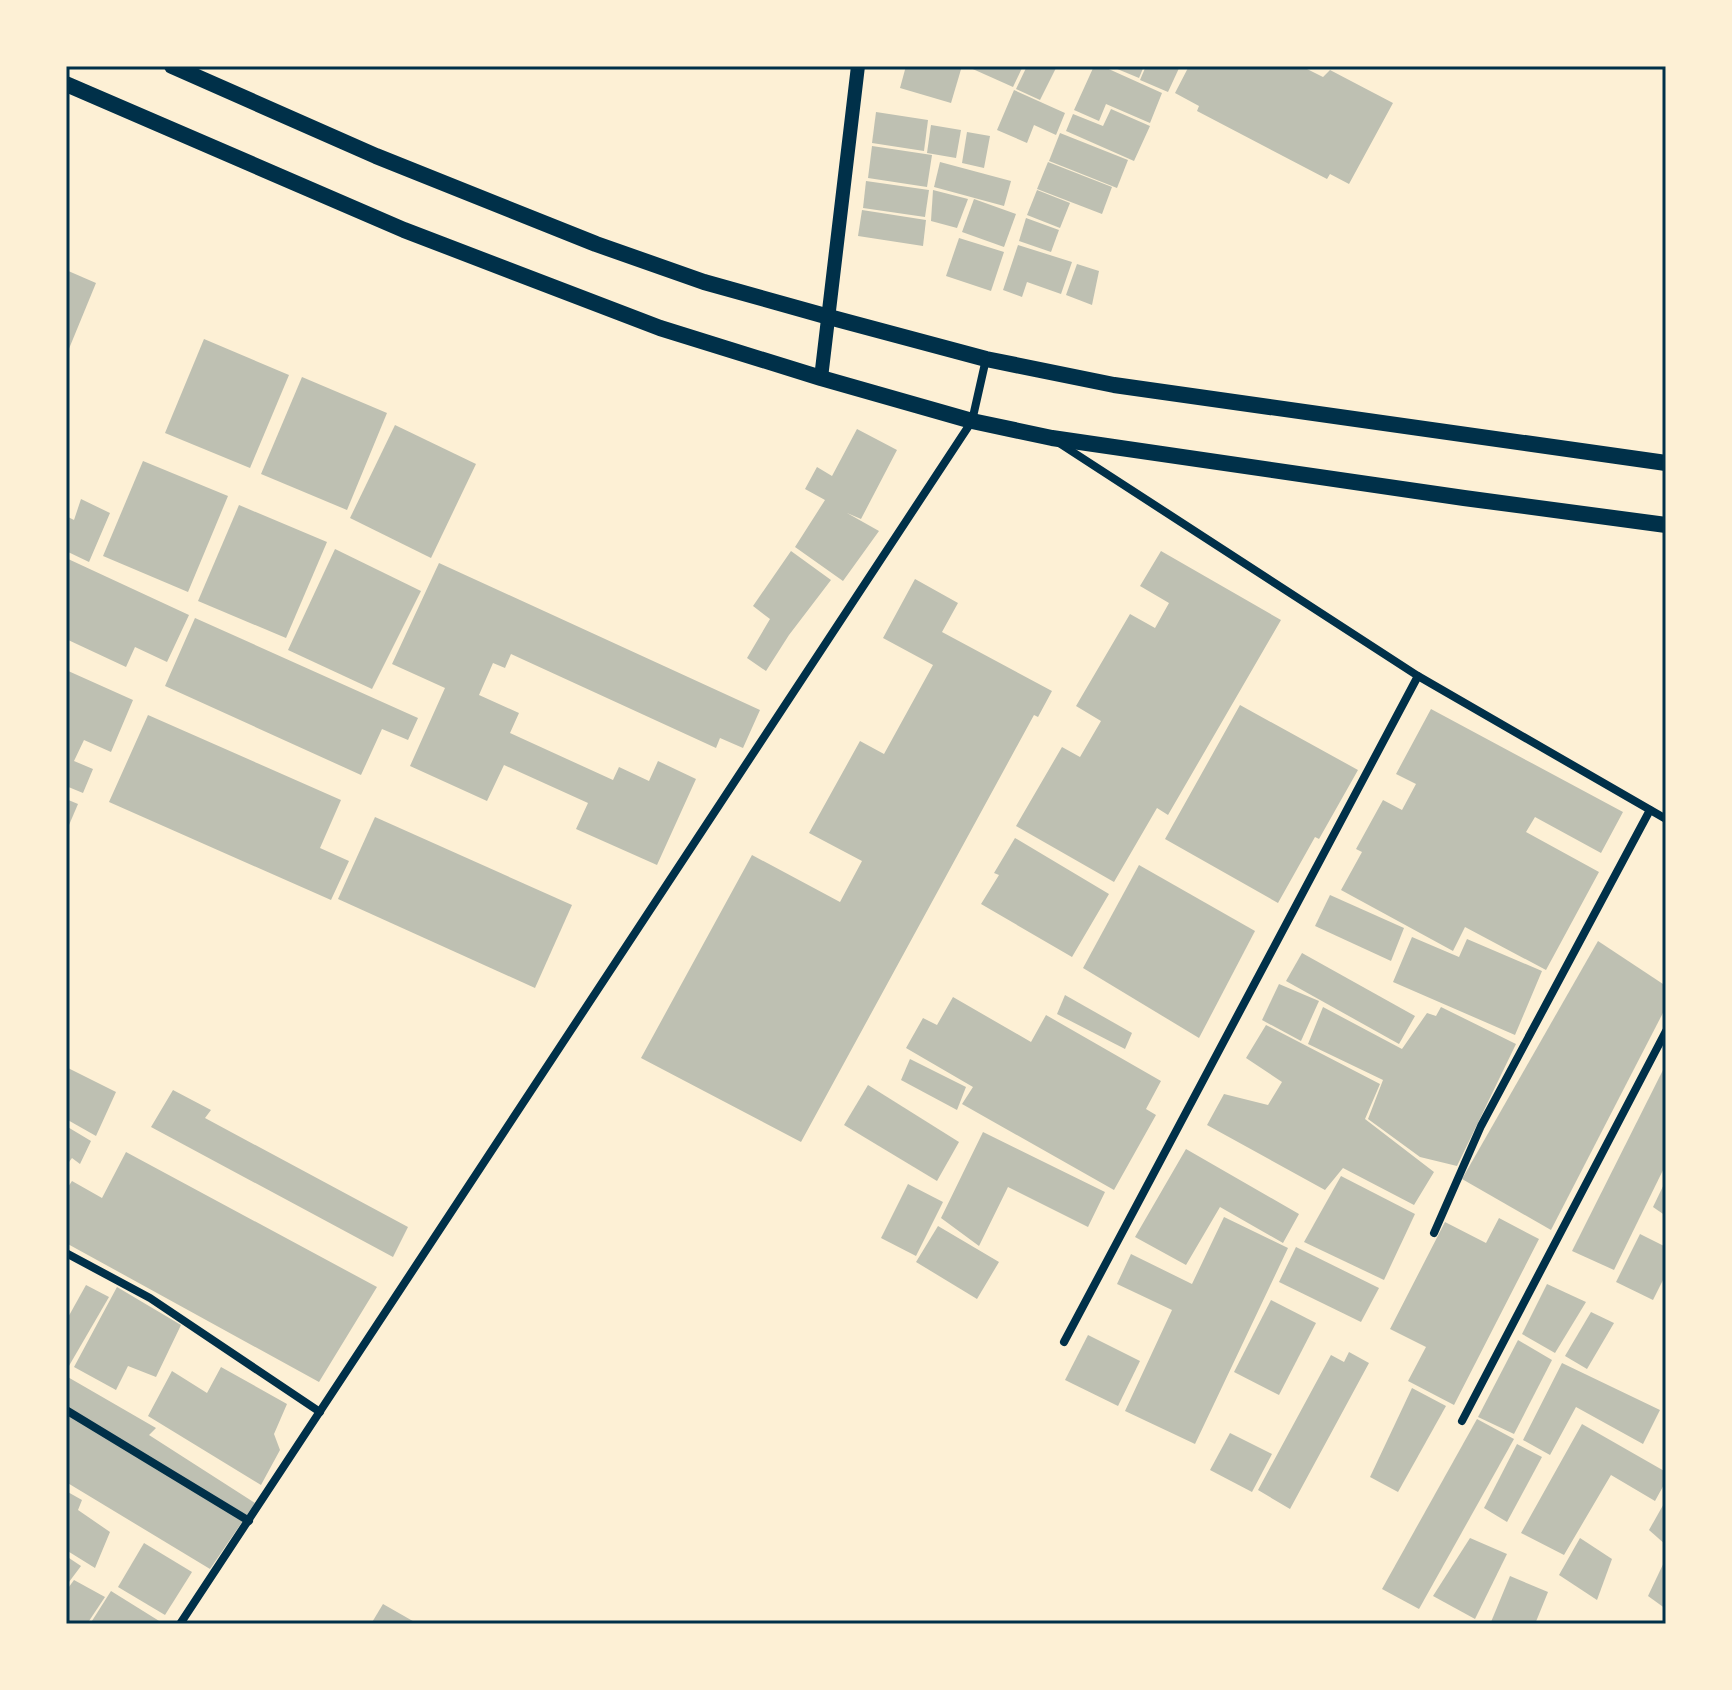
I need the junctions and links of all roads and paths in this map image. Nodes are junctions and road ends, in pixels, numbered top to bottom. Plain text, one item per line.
1 (172, 66) edge
2 (858, 66) edge
3 (66, 84) edge
4 (829, 317) junction
5 (986, 359) junction
6 (821, 378) junction
7 (972, 421) junction
8 (1052, 438) junction
9 (1666, 463) edge
10 (1666, 525) edge
11 (1418, 676) junction
12 (1650, 810) junction
13 (1666, 819) edge
14 (1666, 1031) edge
15 (1434, 1233) dead end
16 (66, 1253) edge
17 (1064, 1342) dead end
18 (66, 1410) edge
19 (320, 1412) junction
20 (1462, 1421) dead end
21 (249, 1521) junction
22 (180, 1624) edge

1 - 4 main road
2 - 4 street
3 - 6 main road
4 - 5 main road
4 - 6 street
5 - 7 street
5 - 9 main road
6 - 7 main road
7 - 8 main road
7 - 19 street
8 - 10 main road
8 - 11 street
11 - 12 street
11 - 17 street
12 - 13 street
12 - 15 street
14 - 20 street
16 - 19 street
18 - 21 street
19 - 21 street
21 - 22 street

